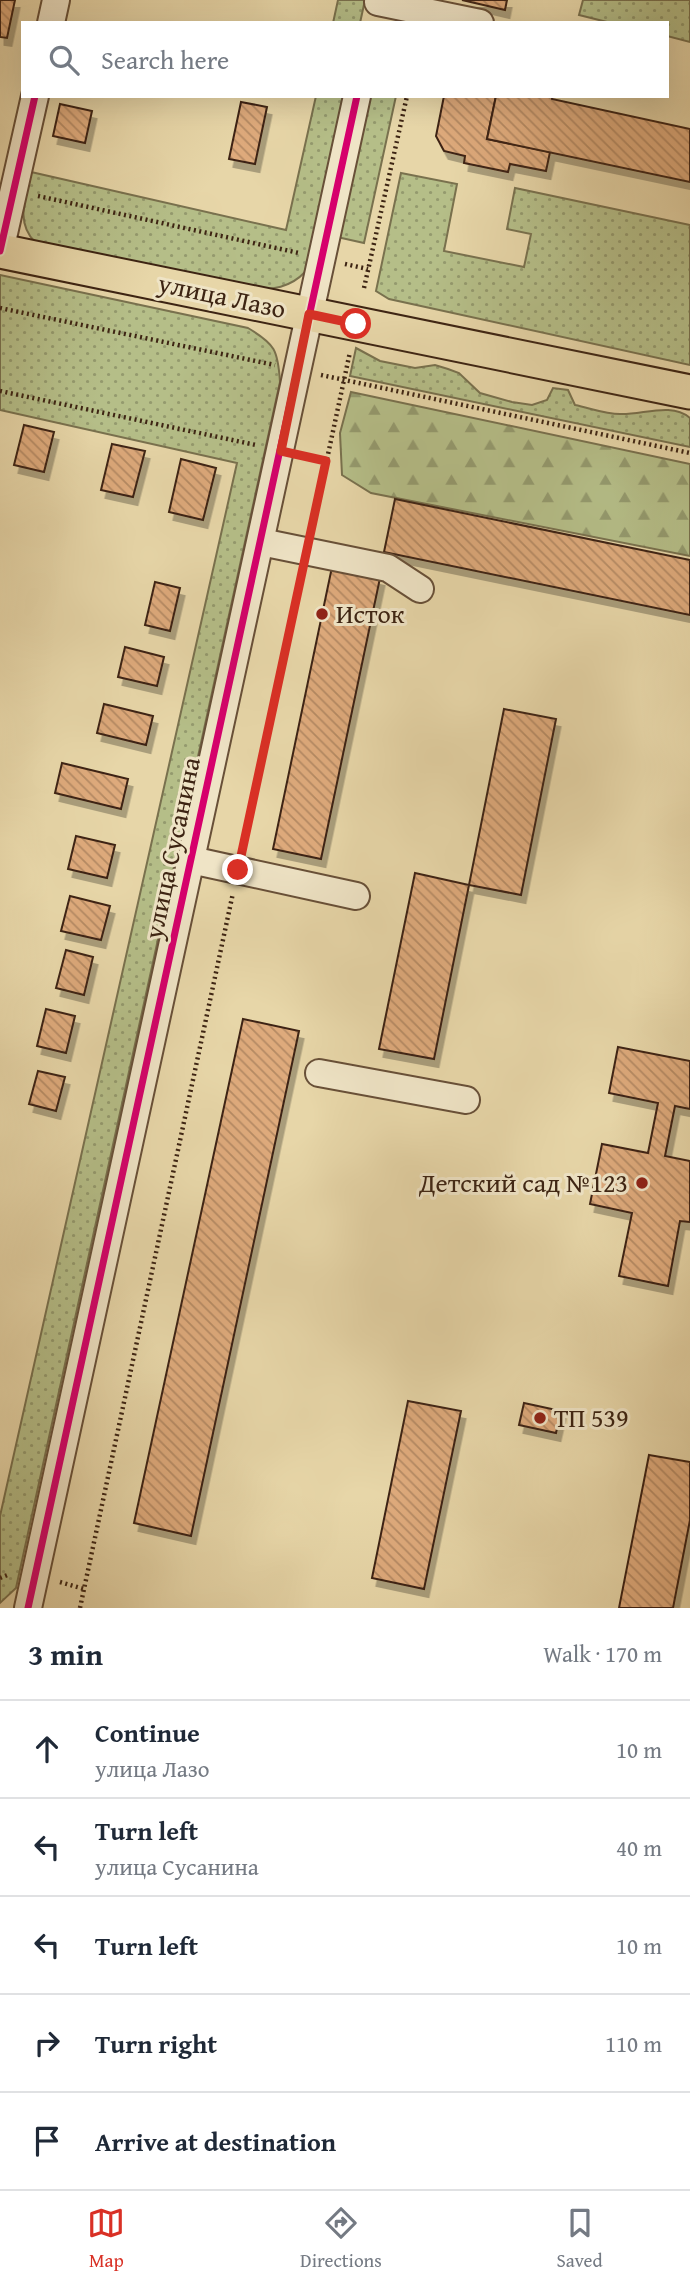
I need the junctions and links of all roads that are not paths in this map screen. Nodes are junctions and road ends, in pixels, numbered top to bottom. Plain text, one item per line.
1 (57, 0) edge
2 (376, 8) edge
3 (52, 21) edge
4 (466, 21) edge
5 (35, 98) edge
6 (357, 98) edge
7 (0, 251) edge
8 (309, 314) junction
9 (690, 392) edge
10 (261, 542) junction
11 (421, 589) dead end
12 (191, 860) junction
13 (356, 895) dead end
14 (319, 1073) dead end
15 (466, 1100) dead end
16 (28, 1608) edge

1 - 3 street
2 - 4 street
5 - 7 street
6 - 8 street, улица Сусанина
7 - 8 main road, улица Лазо
8 - 9 main road, улица Лазо
8 - 10 street, улица Сусанина
10 - 11 street
10 - 12 street, улица Сусанина
12 - 13 street
12 - 16 street, улица Сусанина
14 - 15 street

